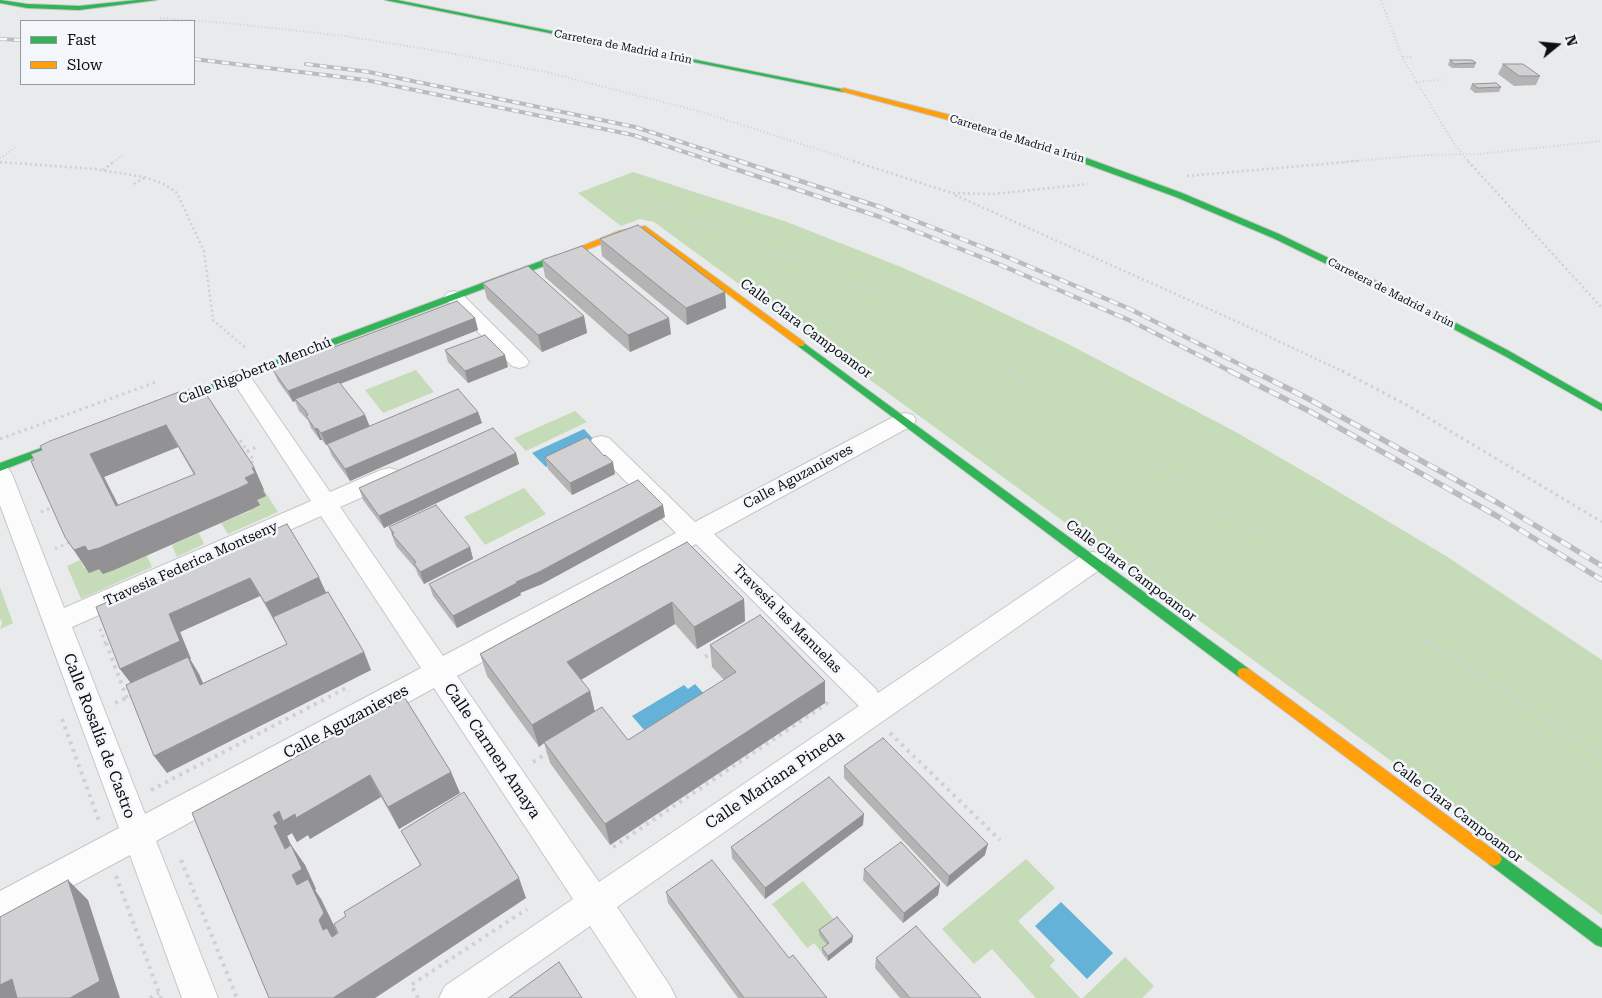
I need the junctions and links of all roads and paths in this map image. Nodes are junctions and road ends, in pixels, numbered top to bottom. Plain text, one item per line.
1 (154, 0) edge
2 (388, 0) edge
3 (1381, 0) edge
4 (0, 1) edge
5 (485, 8) dead end
6 (155, 18) dead end
7 (184, 20) edge
8 (195, 21) edge
9 (575, 38) junction
10 (1402, 57) junction
11 (1411, 57) dead end
12 (1441, 80) dead end
13 (1416, 82) junction
14 (1602, 140) edge
15 (15, 148) dead end
16 (1463, 154) junction
17 (123, 155) dead end
18 (0, 160) edge
19 (103, 170) junction
20 (1179, 176) dead end
21 (144, 177) junction
22 (134, 184) dead end
23 (1092, 184) dead end
24 (952, 193) junction
25 (642, 228) joint
26 (454, 297) junction
27 (887, 298) dead end
28 (1602, 308) edge
29 (519, 362) dead end
30 (239, 365) junction
31 (164, 380) dead end
32 (1602, 408) edge
33 (156, 409) edge
34 (904, 420) junction
35 (0, 439) edge
36 (73, 440) edge
37 (234, 443) edge
38 (601, 443) dead end
39 (264, 444) dead end
40 (247, 450) junction
41 (248, 464) edge
42 (0, 467) edge
43 (409, 467) edge
44 (0, 474) edge
45 (325, 504) junction
46 (56, 506) edge
47 (1225, 512) junction
48 (38, 514) dead end
49 (1602, 522) edge
50 (700, 538) junction
51 (72, 541) edge
52 (53, 549) dead end
53 (1093, 561) junction
54 (1142, 568) dead end
55 (56, 623) junction
56 (103, 624) edge
57 (721, 648) edge
58 (705, 657) dead end
59 (438, 672) junction
60 (346, 688) dead end
61 (821, 694) edge
62 (866, 697) dead end
63 (127, 698) edge
64 (115, 704) dead end
65 (119, 712) dead end
66 (61, 717) dead end
67 (883, 725) dead end
68 (553, 750) edge
69 (1602, 756) edge
70 (527, 766) dead end
71 (153, 795) dead end
72 (96, 816) dead end
73 (137, 836) junction
74 (1000, 840) dead end
75 (613, 847) dead end
76 (180, 858) dead end
77 (113, 869) dead end
78 (595, 903) junction
79 (0, 909) edge
80 (526, 909) dead end
81 (1602, 939) edge
82 (160, 995) edge
83 (150, 998) edge
84 (200, 998) edge
85 (237, 998) edge
86 (418, 998) edge
87 (457, 998) edge
88 (658, 998) edge

1 - 4 main road
2 - 9 main road, Carretera de Madrid a Irún
3 - 10 path
5 - 9 main road
6 - 7 path
8 - 24 path
9 - 32 main road, Carretera de Madrid a Irún
10 - 11 path
10 - 13 path
12 - 13 path
13 - 16 path
14 - 16 path
15 - 18 path
16 - 20 path
16 - 28 path
17 - 19 path
18 - 19 path
19 - 21 path
21 - 22 path
21 - 30 path
23 - 24 path
24 - 49 path
25 - 26 main road, Calle Rigoberta Menchú
25 - 34 main road, Calle Clara Campoamor
26 - 29 street
26 - 30 main road, Calle Rigoberta Menchú
27 - 47 path
30 - 33 main road, Calle Rigoberta Menchú
30 - 45 street, Calle Carmen Amaya
31 - 35 path
34 - 50 street, Calle Aguzanieves
34 - 53 main road, Calle Clara Campoamor
36 - 42 main road
37 - 40 path
38 - 50 street
39 - 40 path
40 - 41 path
43 - 45 street
44 - 55 street, Calle Rosalía de Castro
45 - 55 street, Travesía Federica Montseny
45 - 59 street, Calle Carmen Amaya
46 - 48 path
47 - 54 path
47 - 69 path
50 - 59 street, Calle Aguzanieves
50 - 62 street, Travesía las Manuelas
51 - 52 path
53 - 78 street, Calle Mariana Pineda
53 - 81 main road, Calle Clara Campoamor
55 - 73 street, Calle Rosalía de Castro
56 - 63 path
57 - 58 path
59 - 73 street, Calle Aguzanieves
59 - 78 street, Calle Carmen Amaya
60 - 71 path
61 - 75 path
64 - 65 path
66 - 72 path
67 - 74 path
68 - 70 path
73 - 79 street, Calle Aguzanieves
73 - 84 street, Calle Rosalía de Castro
76 - 85 path
77 - 82 path
78 - 87 street, Calle Mariana Pineda
78 - 88 street, Calle Carmen Amaya
80 - 86 path
82 - 83 path

